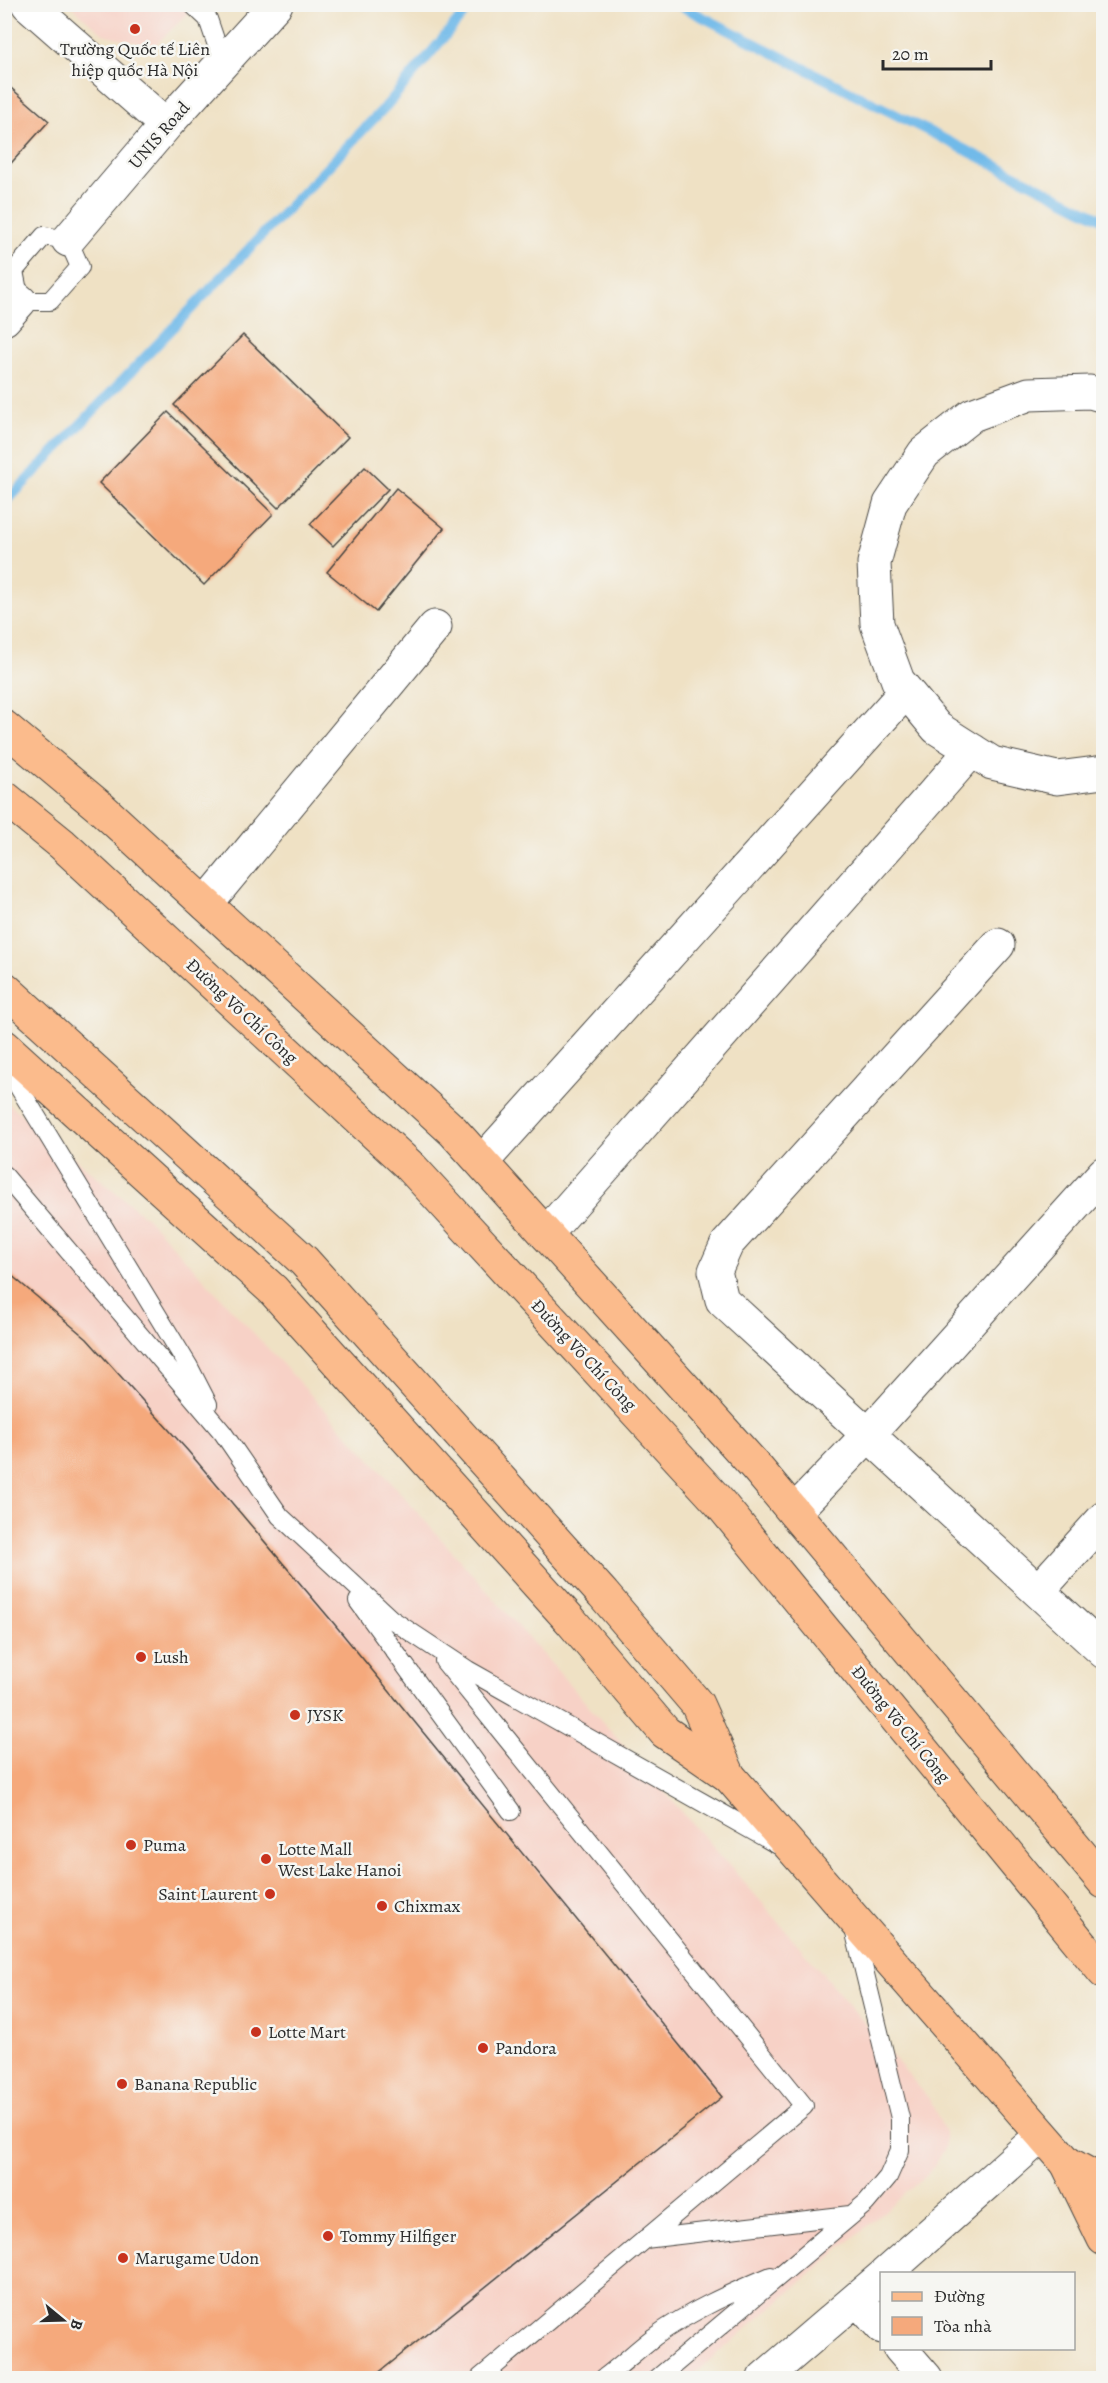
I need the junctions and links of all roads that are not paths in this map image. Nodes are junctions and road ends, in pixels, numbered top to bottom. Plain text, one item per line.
1 (28, 4) edge
2 (192, 4) edge
3 (276, 4) edge
4 (222, 63) junction
5 (166, 125) junction
6 (68, 240) junction
7 (10, 302) edge
8 (1104, 396) edge
9 (435, 627) dead end
10 (906, 691) junction
11 (4, 727) edge
12 (972, 750) junction
13 (1104, 772) edge
14 (4, 796) edge
15 (206, 904) junction
16 (998, 945) dead end
17 (4, 988) edge
18 (4, 1046) edge
19 (4, 1063) edge
20 (482, 1162) junction
21 (1104, 1173) edge
22 (4, 1175) edge
23 (546, 1234) junction
24 (223, 1433) junction
25 (868, 1434) junction
26 (794, 1512) junction
27 (1104, 1518) edge
28 (336, 1570) junction
29 (1038, 1591) junction
30 (434, 1648) junction
31 (1104, 1652) edge
32 (729, 1776) junction
33 (511, 1811) dead end
34 (801, 1858) junction
35 (1104, 1882) edge
36 (851, 1916) junction
37 (1104, 1972) edge
38 (1042, 2135) junction
39 (1067, 2163) junction
40 (1104, 2183) edge
41 (850, 2216) junction
42 (645, 2239) junction
43 (1104, 2239) edge
44 (786, 2270) junction
45 (887, 2272) edge
46 (880, 2279) edge
47 (857, 2299) junction
48 (880, 2325) edge
49 (901, 2350) edge
50 (480, 2379) edge
51 (604, 2379) edge
52 (658, 2379) edge
53 (764, 2379) edge
54 (926, 2379) edge

1 - 5 street
2 - 4 lane
3 - 4 street, UNIS Road
4 - 5 street, UNIS Road
5 - 6 street, UNIS Road
6 - 7 lane
6 - 7 lane
8 - 10 street
9 - 15 street
10 - 12 street
10 - 20 street
11 - 15 main road
12 - 13 street
12 - 23 street
14 - 37 main road, Đường Võ Chí Công
15 - 20 main road
16 - 25 street
17 - 32 main road
18 - 32 main road
19 - 24 lane
20 - 23 main road
21 - 25 street
22 - 24 lane
23 - 26 main road
24 - 28 lane
25 - 26 street
25 - 29 street
26 - 35 main road
27 - 29 street
28 - 30 lane
28 - 33 lane
29 - 31 street
30 - 34 lane
30 - 42 lane
32 - 34 main road
34 - 36 main road
36 - 38 main road
36 - 41 lane
38 - 39 main road
38 - 45 street
39 - 40 main road
39 - 43 main road
41 - 42 lane
41 - 44 lane
42 - 50 lane
44 - 51 lane
44 - 52 lane
46 - 47 street
47 - 48 street
47 - 53 street
49 - 54 street

